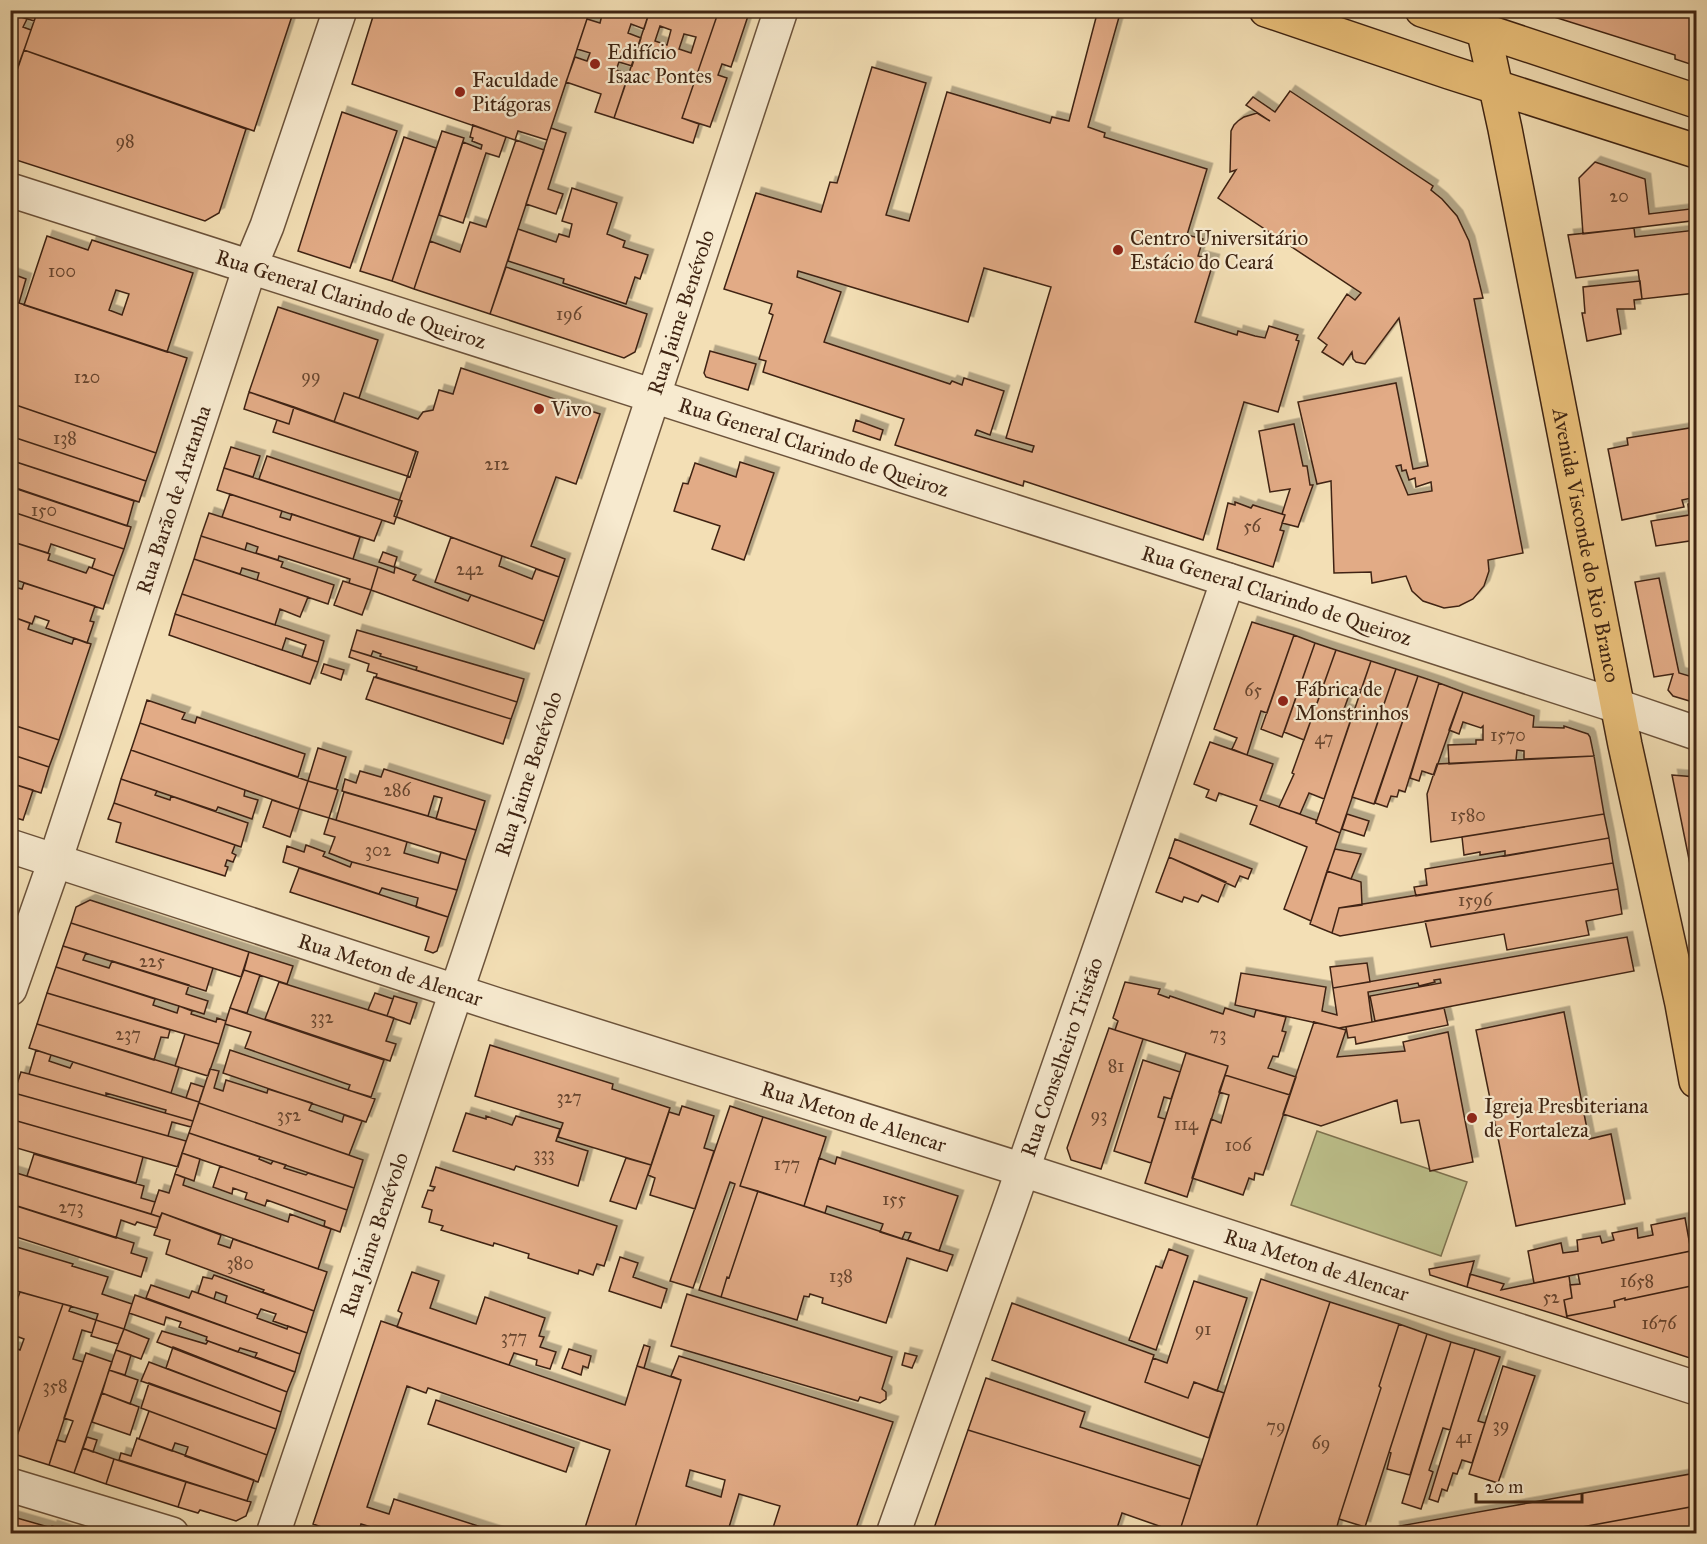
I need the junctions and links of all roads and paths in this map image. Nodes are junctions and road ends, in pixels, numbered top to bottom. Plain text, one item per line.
1 (340, 10) edge
2 (781, 10) edge
3 (1266, 10) edge
4 (1422, 10) edge
5 (1481, 20) edge
6 (1496, 87) junction
7 (1696, 101) edge
8 (1696, 151) edge
9 (10, 190) edge
10 (250, 267) junction
11 (654, 396) junction
12 (1228, 580) junction
13 (1617, 706) junction
14 (1696, 733) edge
15 (10, 846) edge
16 (55, 861) junction
17 (10, 989) edge
18 (457, 991) junction
19 (1696, 1081) edge
20 (1023, 1170) junction
21 (1696, 1388) edge
22 (10, 1485) edge
23 (172, 1533) edge
24 (273, 1533) edge
25 (893, 1533) edge

1 - 10 street, Rua Barão de Aratanha
2 - 11 street, Rua Jaime Benévolo
3 - 6 main road
4 - 5 main road
5 - 6 main road, Avenida Visconde do Rio Branco
5 - 7 main road
6 - 8 main road
6 - 13 main road, Avenida Visconde do Rio Branco
9 - 10 street, Rua General Clarindo de Queiroz
10 - 11 street, Rua General Clarindo de Queiroz
10 - 16 street, Rua Barão de Aratanha
11 - 12 street, Rua General Clarindo de Queiroz
11 - 18 street, Rua Jaime Benévolo
12 - 13 street, Rua General Clarindo de Queiroz
12 - 20 street, Rua Conselheiro Tristão
13 - 14 street, Rua General Clarindo de Queiroz
13 - 19 main road, Avenida Visconde do Rio Branco
15 - 16 street, Rua Meton de Alencar
16 - 17 street, Rua Barão de Aratanha
16 - 18 street, Rua Meton de Alencar
18 - 20 street, Rua Meton de Alencar
18 - 24 street, Rua Jaime Benévolo
20 - 21 street, Rua Meton de Alencar
20 - 25 street, Rua Conselheiro Tristão
22 - 23 street

